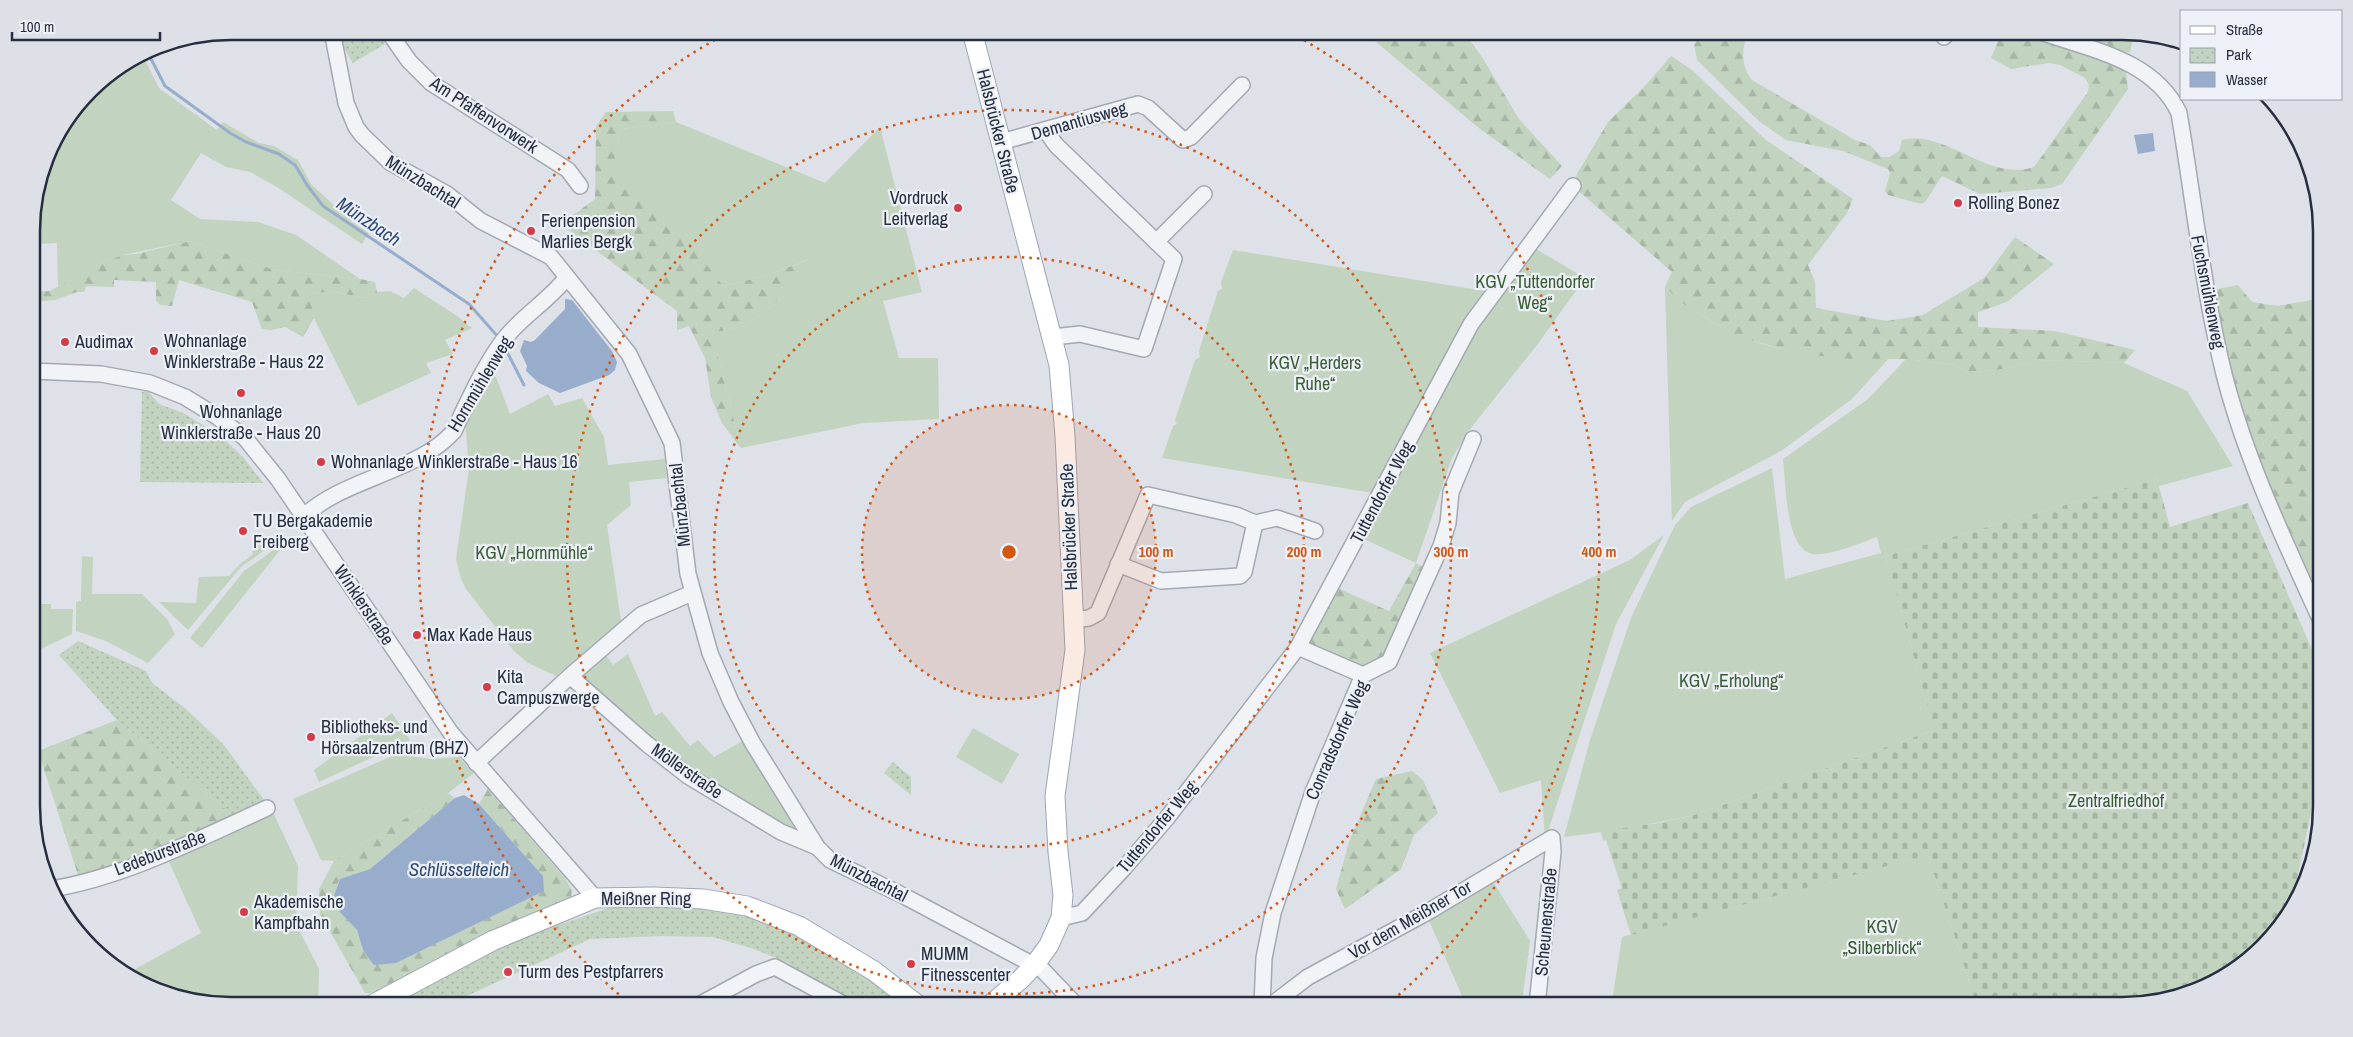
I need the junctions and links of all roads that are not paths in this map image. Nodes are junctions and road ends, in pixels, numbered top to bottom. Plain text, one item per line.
1 (334, 40) edge
2 (397, 40) edge
3 (974, 40) edge
4 (2065, 40) edge
5 (1242, 85) dead end
6 (1046, 131) junction
7 (1001, 142) junction
8 (580, 186) dead end
9 (1573, 186) dead end
10 (1204, 194) dead end
11 (1156, 242) junction
12 (567, 276) junction
13 (1053, 337) junction
14 (40, 371) edge
15 (1473, 439) dead end
16 (303, 517) junction
17 (1255, 522) junction
18 (1315, 531) dead end
19 (1118, 564) junction
20 (692, 593) junction
21 (2313, 603) edge
22 (1073, 620) junction
23 (1298, 647) junction
24 (1363, 675) junction
25 (570, 676) junction
26 (476, 763) junction
27 (267, 808) dead end
28 (1552, 838) joint
29 (817, 847) junction
30 (59, 889) edge
31 (595, 898) junction
32 (1061, 918) junction
33 (1034, 965) junction
34 (387, 997) edge
35 (714, 997) edge
36 (830, 997) edge
37 (907, 997) edge
38 (1000, 997) edge
39 (1068, 997) edge
40 (1262, 997) edge
41 (1282, 997) edge
42 (1538, 997) edge

1 - 12 street, Münzbachtal
2 - 8 street, Am Pfaffenvorwerk
3 - 7 main road, Halsbrücker Straße
4 - 21 street, Fuchsmühlenweg
5 - 6 street, Demantiusweg
6 - 7 street, Demantiusweg
6 - 11 street
7 - 13 main road, Halsbrücker Straße
9 - 23 street, Tuttendorfer Weg
10 - 11 street
11 - 13 street
12 - 16 street, Hornmühlenweg
12 - 20 street, Münzbachtal
13 - 22 main road, Halsbrücker Straße
14 - 16 street, Winklerstraße
15 - 24 street, Conradsdorfer Weg
16 - 26 street, Winklerstraße
17 - 18 street
17 - 19 street
17 - 19 street
19 - 22 street
20 - 25 street
20 - 29 street, Münzbachtal
22 - 32 main road, Halsbrücker Straße
23 - 24 street
23 - 32 street, Tuttendorfer Weg
24 - 40 street, Conradsdorfer Weg
25 - 26 street
25 - 29 street, Möllerstraße
26 - 31 street, Winklerstraße
27 - 30 street, Ledeburstraße
28 - 41 street, Vor dem Meißner Tor
28 - 42 street, Scheunenstraße
29 - 33 street, Münzbachtal
31 - 34 main road, Meißner Ring
31 - 37 main road, Meißner Ring
32 - 33 main road, Halsbrücker Straße
33 - 38 main road, Halsbrücker Straße
33 - 39 street, Münzbachtal
35 - 36 street

